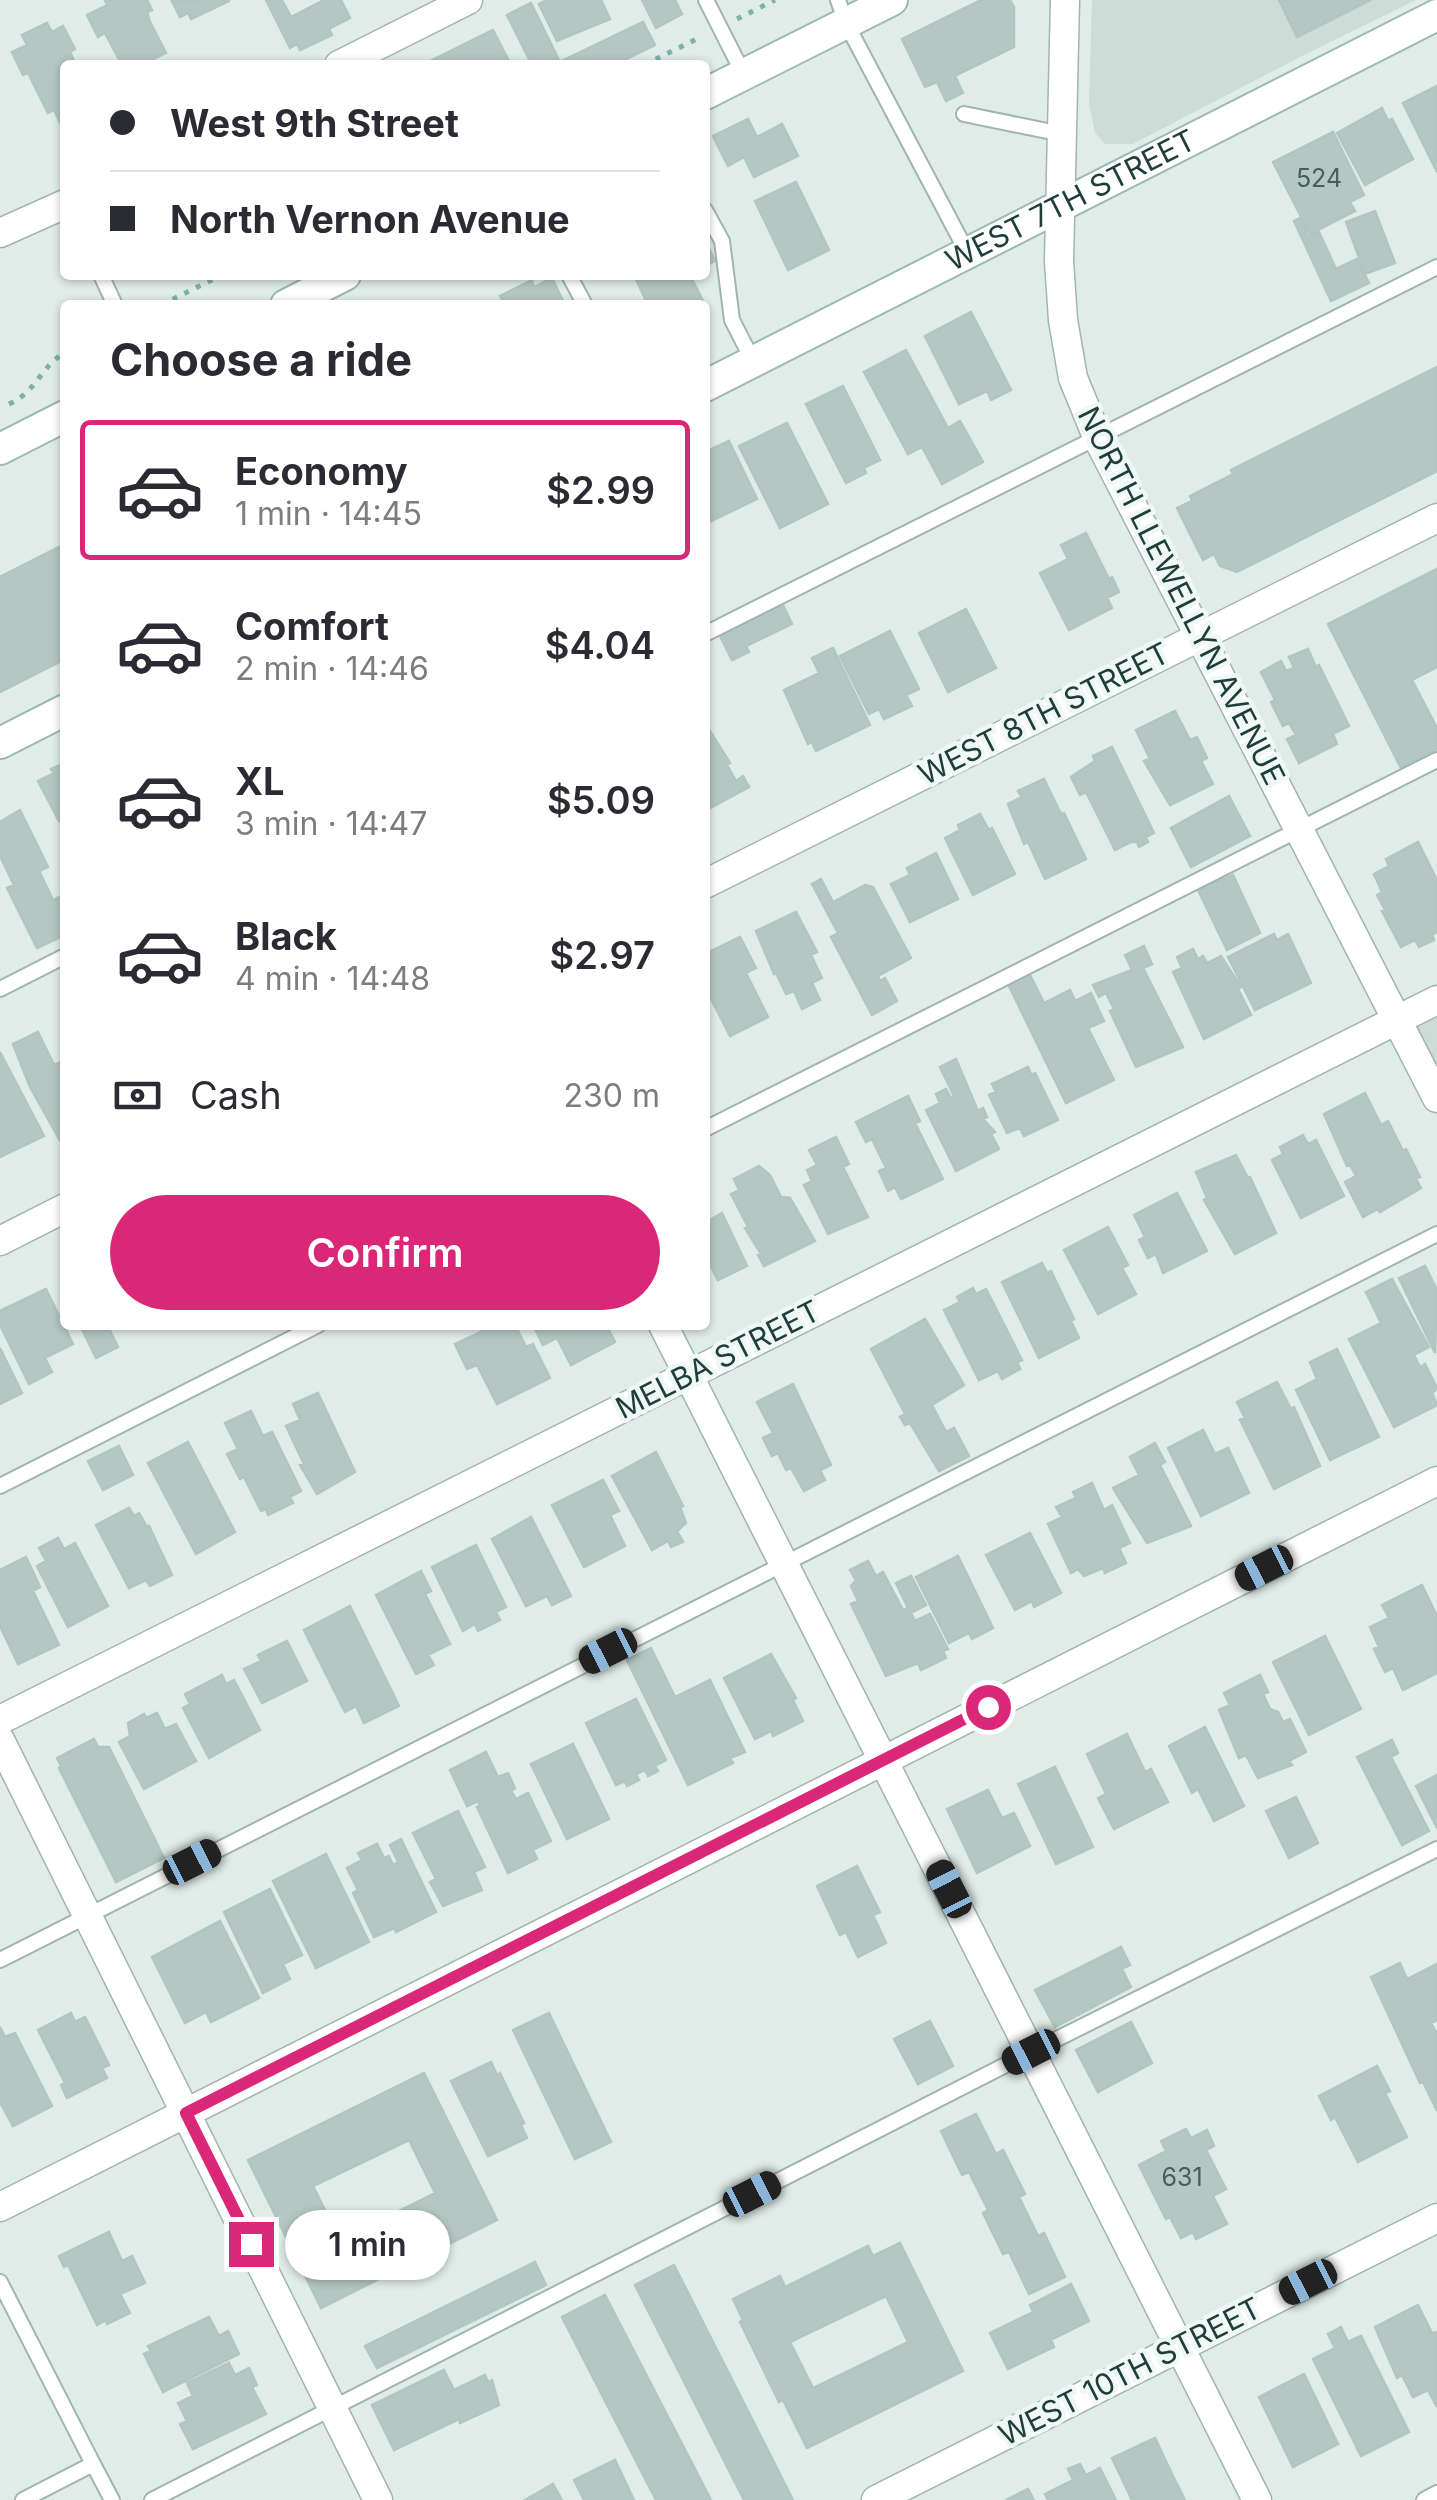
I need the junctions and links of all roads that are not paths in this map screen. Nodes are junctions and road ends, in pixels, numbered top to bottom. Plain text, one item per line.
1 (468, 0) edge
2 (892, 0) edge
3 (1065, 0) edge
4 (710, 1) edge
5 (842, 12) edge
6 (1437, 15) edge
7 (350, 60) edge
8 (744, 75) junction
9 (710, 92) edge
10 (964, 114) dead end
11 (1062, 134) junction
12 (1060, 204) junction
13 (60, 206) edge
14 (710, 219) edge
15 (0, 233) edge
16 (966, 252) junction
17 (1437, 267) edge
18 (336, 280) edge
19 (296, 300) edge
20 (753, 362) junction
21 (710, 384) edge
22 (60, 419) edge
23 (1098, 439) junction
24 (0, 449) edge
25 (1437, 518) edge
26 (710, 632) edge
27 (1199, 636) junction
28 (60, 712) edge
29 (0, 742) edge
30 (1437, 760) edge
31 (1299, 829) junction
32 (710, 881) edge
33 (60, 959) edge
34 (0, 989) edge
35 (1437, 1000) edge
36 (1397, 1021) junction
37 (1437, 1098) edge
38 (710, 1126) edge
39 (60, 1211) edge
40 (1437, 1234) edge
41 (0, 1241) edge
42 (308, 1330) edge
43 (666, 1330) edge
44 (688, 1375) junction
45 (1437, 1481) edge
46 (0, 1486) edge
47 (782, 1562) junction
48 (0, 1720) edge
49 (0, 1740) edge
50 (884, 1759) junction
51 (1437, 1849) edge
52 (88, 1915) junction
53 (0, 1960) edge
54 (1031, 2052) junction
55 (186, 2113) junction
56 (0, 2208) edge
57 (1437, 2218) edge
58 (0, 2282) edge
59 (1180, 2347) junction
60 (332, 2408) junction
61 (94, 2464) junction
62 (1437, 2493) edge
63 (23, 2500) edge
64 (112, 2500) edge
65 (152, 2500) edge
66 (378, 2500) edge
67 (876, 2500) edge
68 (1256, 2500) edge
69 (1424, 2500) edge

1 - 7 street
2 - 5 street
3 - 11 street, NORTH LLEWELLYN AVENUE
4 - 8 lane
5 - 8 street
5 - 16 lane
6 - 12 street, WEST 7TH STREET
8 - 9 street
10 - 11 lane
11 - 12 street, NORTH LLEWELLYN AVENUE
12 - 16 street, WEST 7TH STREET
12 - 23 street, NORTH LLEWELLYN AVENUE
13 - 15 street
14 - 20 lane
16 - 20 street, WEST 7TH STREET
17 - 23 lane
18 - 19 street
20 - 21 street, WEST 7TH STREET
22 - 24 street
23 - 26 lane
23 - 27 street, NORTH LLEWELLYN AVENUE
25 - 27 street, WEST 8TH STREET
27 - 31 street, NORTH LLEWELLYN AVENUE
27 - 32 street, WEST 8TH STREET
28 - 29 street
30 - 31 lane
31 - 36 street, NORTH LLEWELLYN AVENUE
31 - 38 lane
33 - 34 lane
35 - 36 street, MELBA STREET
36 - 37 street, NORTH LLEWELLYN AVENUE
36 - 44 street, MELBA STREET
39 - 41 street
40 - 47 lane
42 - 46 lane
43 - 44 street
44 - 47 street
44 - 48 street, MELBA STREET
45 - 50 street
47 - 50 street
47 - 52 lane
49 - 52 street
50 - 54 street
50 - 55 street
51 - 54 lane
52 - 53 lane
52 - 55 street
54 - 59 street
54 - 60 lane
55 - 56 street
55 - 60 street
57 - 59 street, WEST 10TH STREET
58 - 61 lane
59 - 67 street, WEST 10TH STREET
59 - 68 street
60 - 65 lane
60 - 66 street
61 - 63 lane
61 - 64 lane
62 - 69 lane

